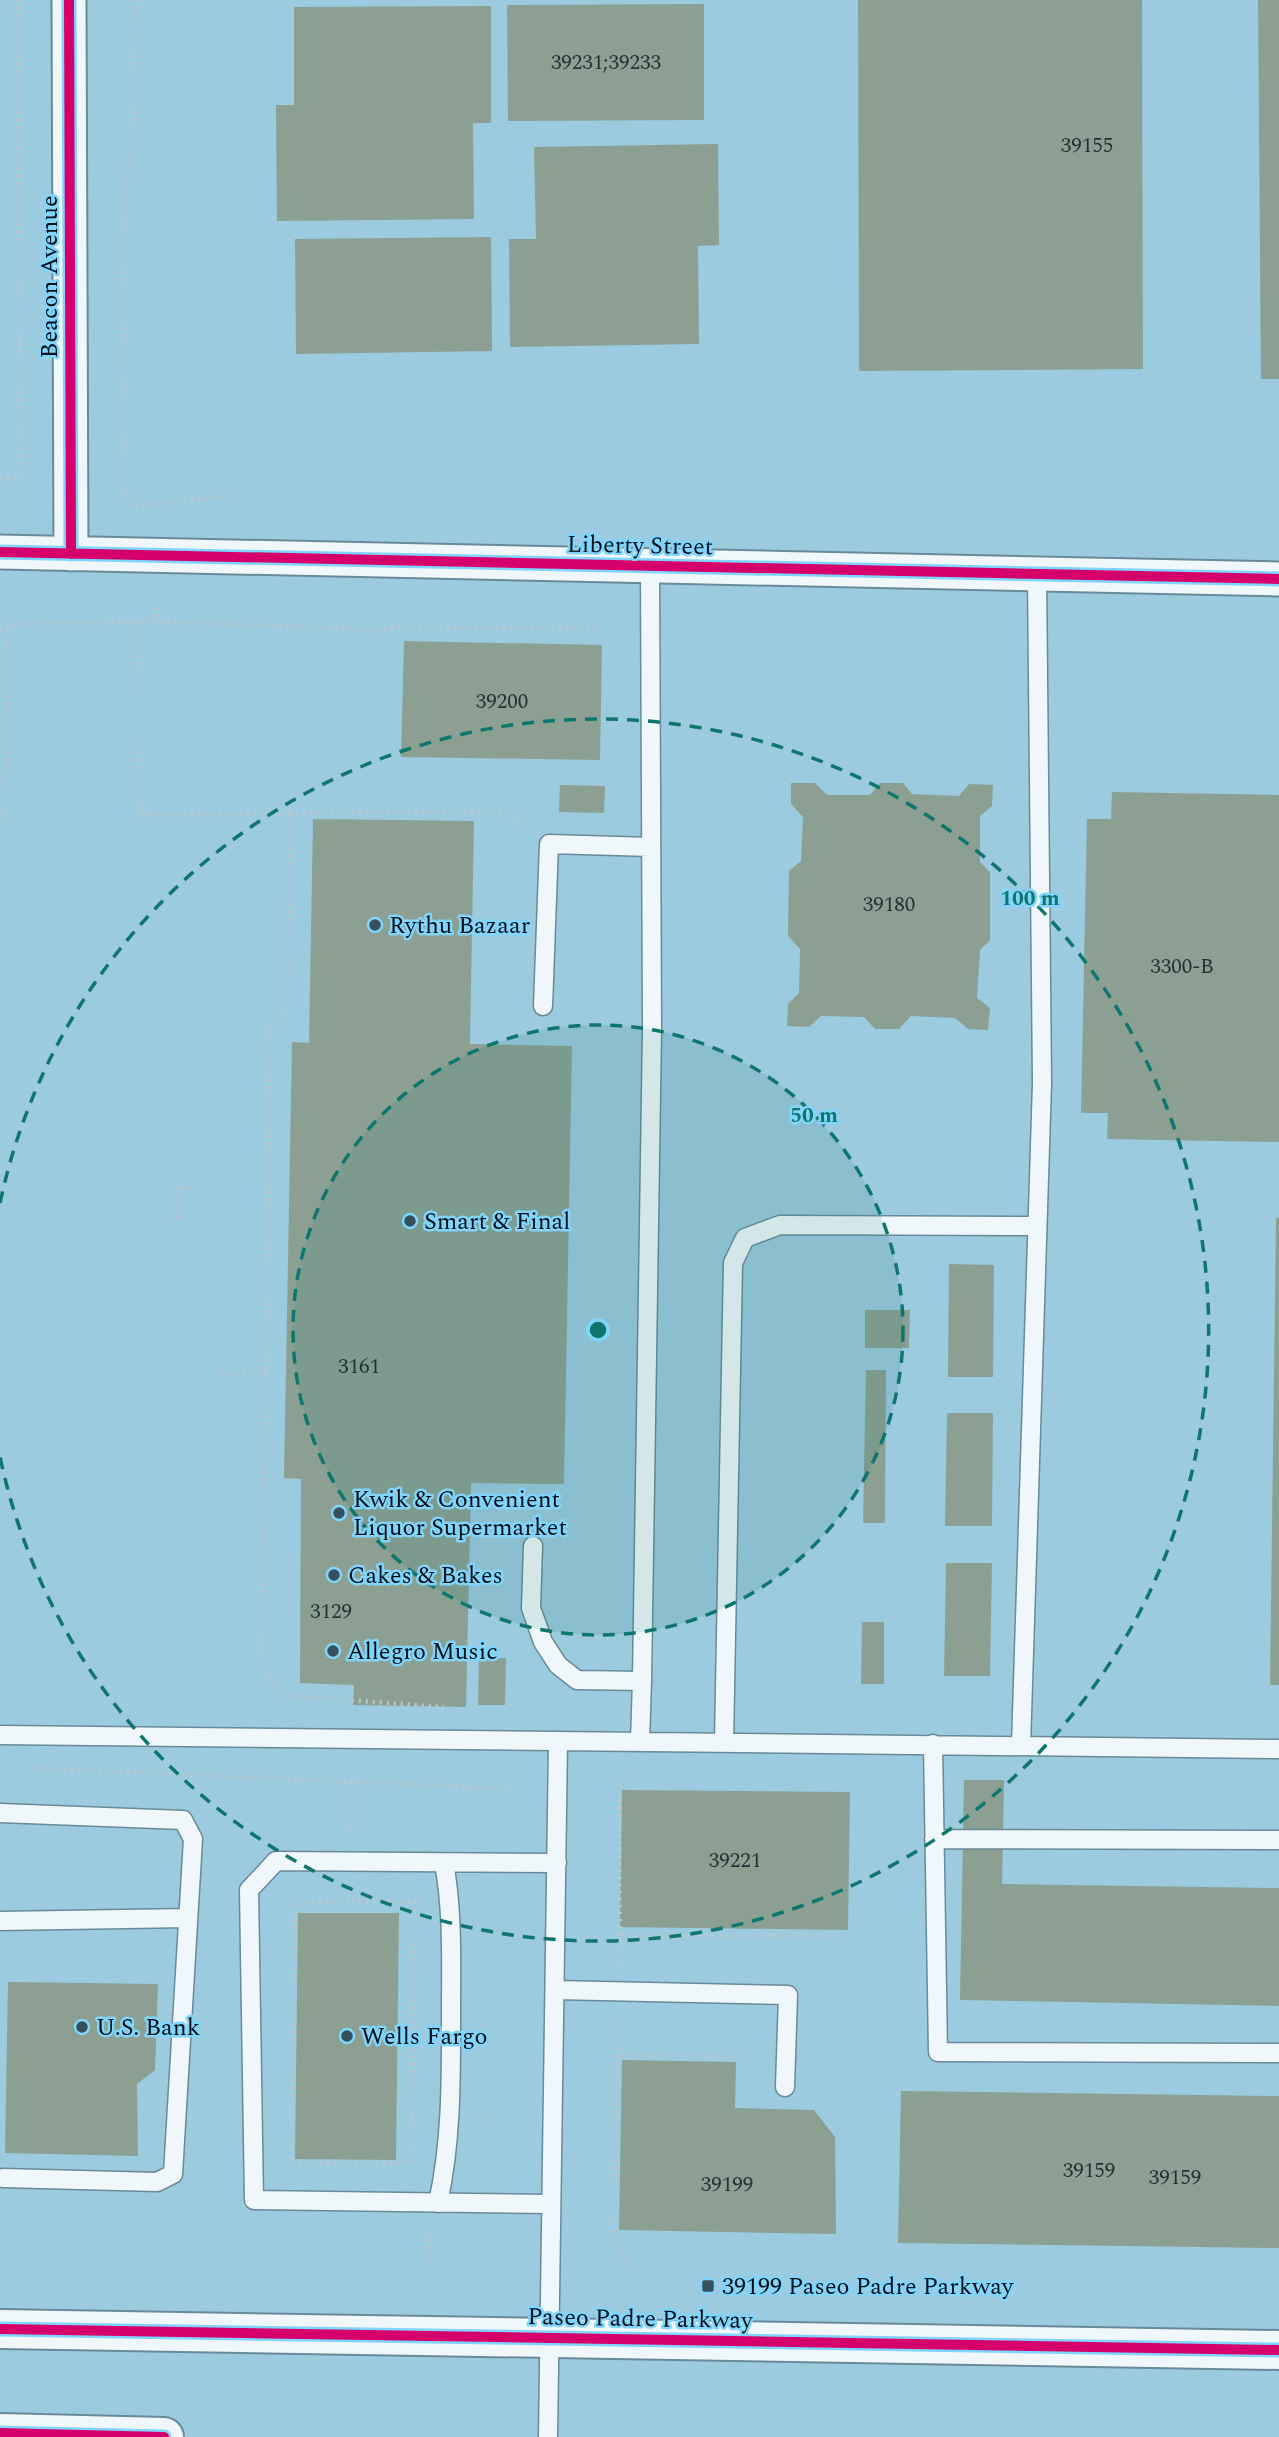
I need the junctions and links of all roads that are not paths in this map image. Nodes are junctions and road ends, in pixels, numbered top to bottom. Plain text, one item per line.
1 (69, 0) edge
2 (0, 552) edge
3 (71, 554) junction
4 (650, 566) junction
5 (1037, 575) junction
6 (1279, 579) edge
7 (651, 847) junction
8 (542, 1006) dead end
9 (1037, 1226) junction
10 (533, 1546) dead end
11 (642, 1681) junction
12 (0, 1735) edge
13 (558, 1741) junction
14 (640, 1742) junction
15 (724, 1742) junction
16 (933, 1744) junction
17 (1021, 1746) junction
18 (1279, 1749) edge
19 (0, 1813) edge
20 (934, 1839) junction
21 (1279, 1840) edge
22 (444, 1863) junction
23 (557, 1863) junction
24 (188, 1918) junction
25 (0, 1922) edge
26 (555, 1990) junction
27 (1279, 2053) edge
28 (785, 2087) dead end
29 (3, 2178) dead end
30 (438, 2203) junction
31 (551, 2204) junction
32 (0, 2329) edge
33 (549, 2337) junction
34 (1279, 2350) edge
35 (0, 2433) edge
36 (164, 2437) edge
37 (548, 2437) edge

1 - 3 street, Beacon Avenue
2 - 3 street, Liberty Street
3 - 4 street, Liberty Street
4 - 5 street, Liberty Street
4 - 7 lane
5 - 6 street, Liberty Street
5 - 9 lane
7 - 8 lane
7 - 11 lane
9 - 15 lane
9 - 17 lane
10 - 11 lane
11 - 14 lane
12 - 13 lane
13 - 14 lane
13 - 23 lane
14 - 15 lane
15 - 16 lane
16 - 17 lane
16 - 20 lane
17 - 18 lane
19 - 24 lane
20 - 21 lane
20 - 27 lane
22 - 23 lane
22 - 30 lane
22 - 30 lane
23 - 26 lane
24 - 25 lane
24 - 29 lane
26 - 28 lane
26 - 31 lane
30 - 31 lane
31 - 33 lane
32 - 33 main road, Paseo Padre Parkway
33 - 34 main road, Paseo Padre Parkway
33 - 37 lane
35 - 36 main road

